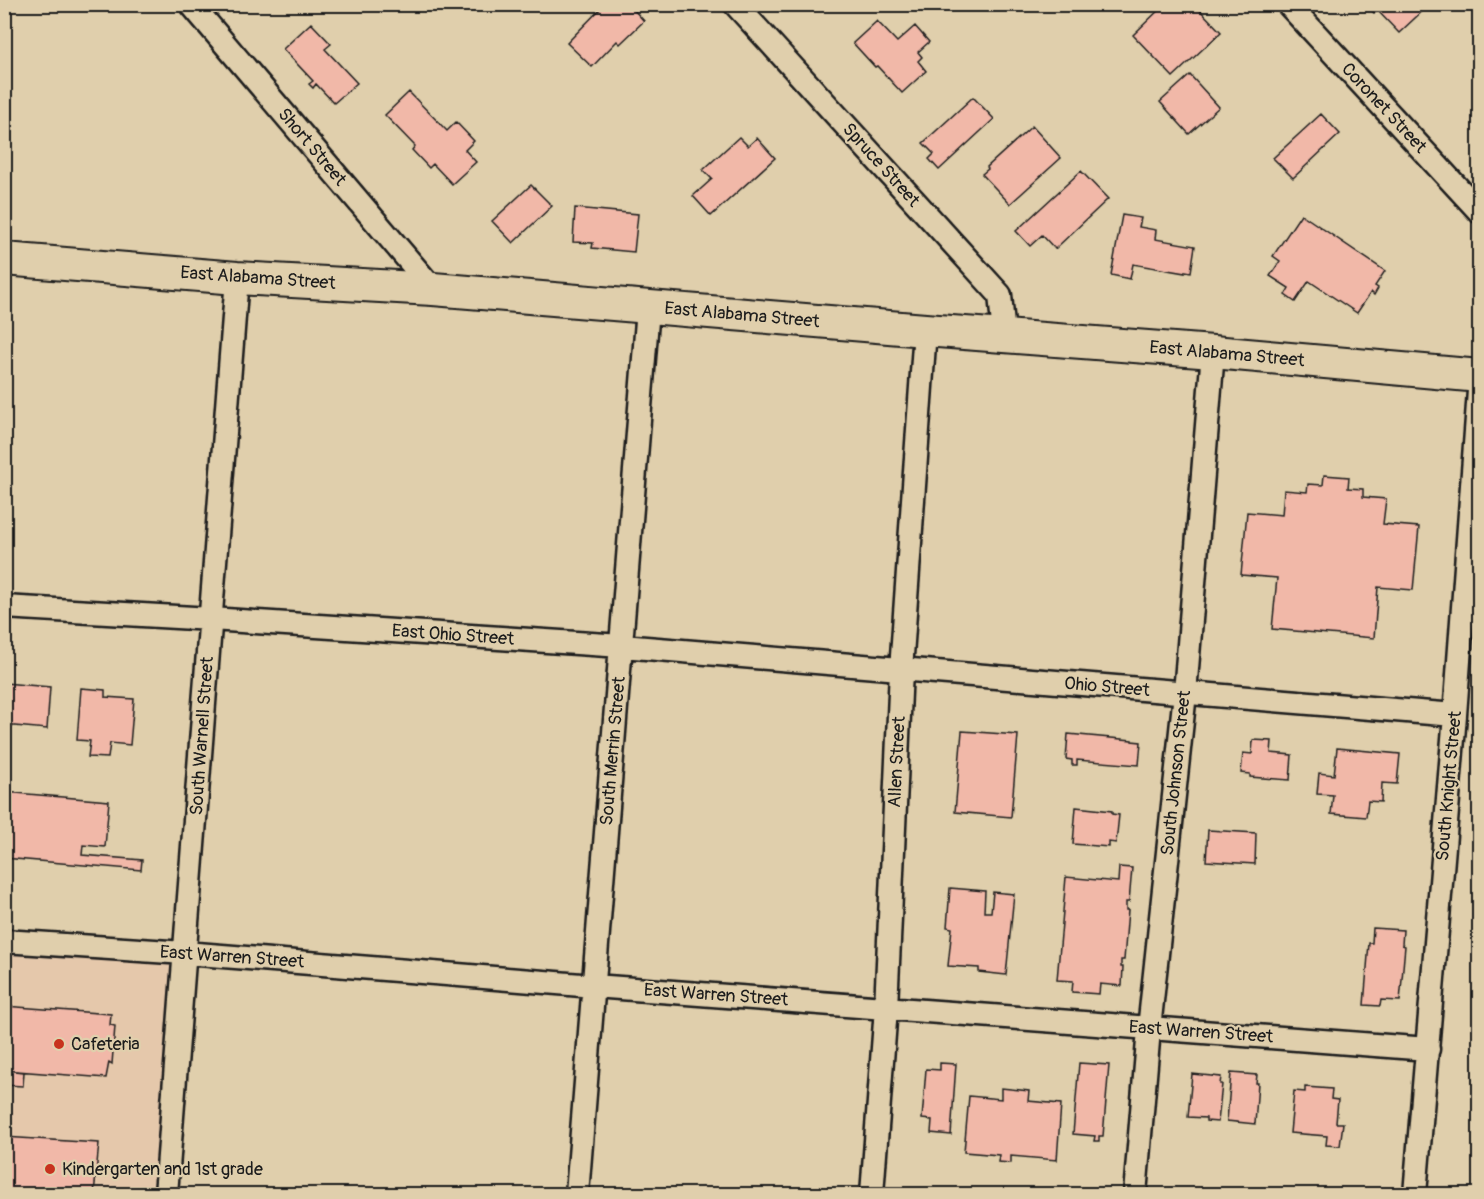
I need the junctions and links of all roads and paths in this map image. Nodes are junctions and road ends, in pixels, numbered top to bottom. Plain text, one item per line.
1 (191, 4) edge
2 (735, 4) edge
3 (1288, 4) edge
4 (1479, 212) edge
5 (4, 259) edge
6 (237, 278) junction
7 (433, 289) junction
8 (648, 308) junction
9 (925, 330) junction
10 (1004, 335) junction
11 (1213, 352) junction
12 (1479, 376) edge
13 (4, 607) edge
14 (211, 618) junction
15 (622, 646) junction
16 (902, 670) junction
17 (1185, 693) junction
18 (1455, 715) junction
19 (4, 941) edge
20 (185, 953) junction
21 (594, 986) junction
22 (886, 1008) junction
23 (1149, 1029) junction
24 (1428, 1049) junction
25 (166, 1194) edge
26 (577, 1194) edge
27 (872, 1194) edge
28 (1136, 1194) edge
29 (1415, 1194) edge

1 - 7 street, Short Street
2 - 10 street, Spruce Street
3 - 4 street, Coronet Street
5 - 6 street, East Alabama Street
6 - 7 street, East Alabama Street
6 - 14 street, South Warnell Street
7 - 8 street, East Alabama Street
8 - 9 street, East Alabama Street
8 - 15 street, South Merrin Street
9 - 10 street, East Alabama Street
9 - 16 street, Allen Street
10 - 11 street, East Alabama Street
11 - 12 street, East Alabama Street
11 - 17 street, South Johnson Street
12 - 18 street, South Knight Street
13 - 14 street, East Ohio Street
14 - 15 street, East Ohio Street
14 - 20 street, South Warnell Street
15 - 16 street, East Ohio Street
15 - 21 street, South Merrin Street
16 - 17 street, Ohio Street
16 - 22 street, Allen Street
17 - 18 street, Ohio Street
17 - 23 street, South Johnson Street
18 - 24 street, South Knight Street
19 - 20 street, East Warren Street
20 - 21 street, East Warren Street
20 - 25 street, South Warnell Street
21 - 22 street, East Warren Street
21 - 26 street, South Merrin Street
22 - 23 street, East Warren Street
22 - 27 street, Allen Street
23 - 24 street, East Warren Street
23 - 28 street, South Johnson Street
24 - 29 street, South Knight Street

